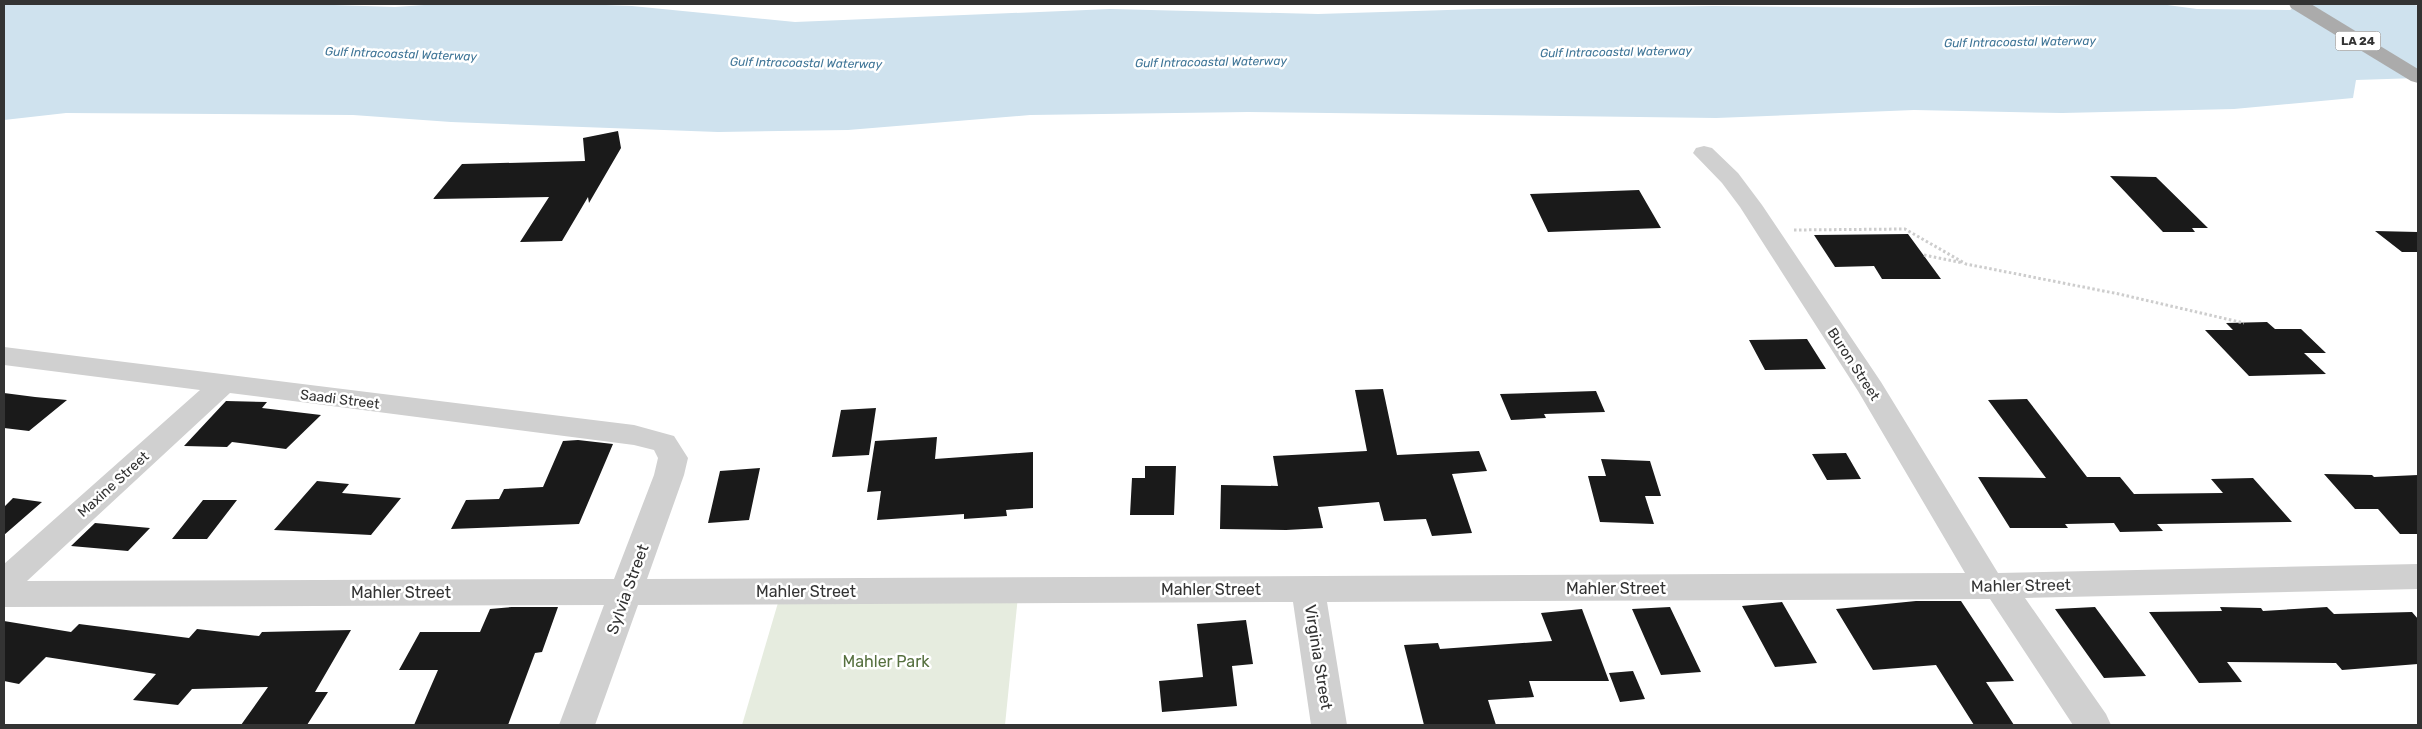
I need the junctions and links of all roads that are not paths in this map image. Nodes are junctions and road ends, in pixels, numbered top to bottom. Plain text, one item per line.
1 (2298, 4) edge
2 (2418, 78) edge
3 (1704, 153) dead end
4 (4, 356) edge
5 (222, 385) junction
6 (670, 453) joint
7 (2418, 577) edge
8 (4, 583) edge
9 (1994, 586) junction
10 (1308, 589) junction
11 (626, 592) junction
12 (4, 594) edge
13 (578, 725) edge
14 (1329, 725) edge
15 (2093, 725) edge

1 - 2 main road, LA 24
3 - 9 street, Buron Street
4 - 5 street, Saadi Street
5 - 6 street, Saadi Street
5 - 8 street, Maxine Street
6 - 11 street, Sylvia Street
7 - 9 street, Mahler Street
9 - 10 street, Mahler Street
9 - 15 street, Buron Street
10 - 11 street, Mahler Street
10 - 14 street, Virginia Street
11 - 12 street, Mahler Street
11 - 13 street, Sylvia Street

